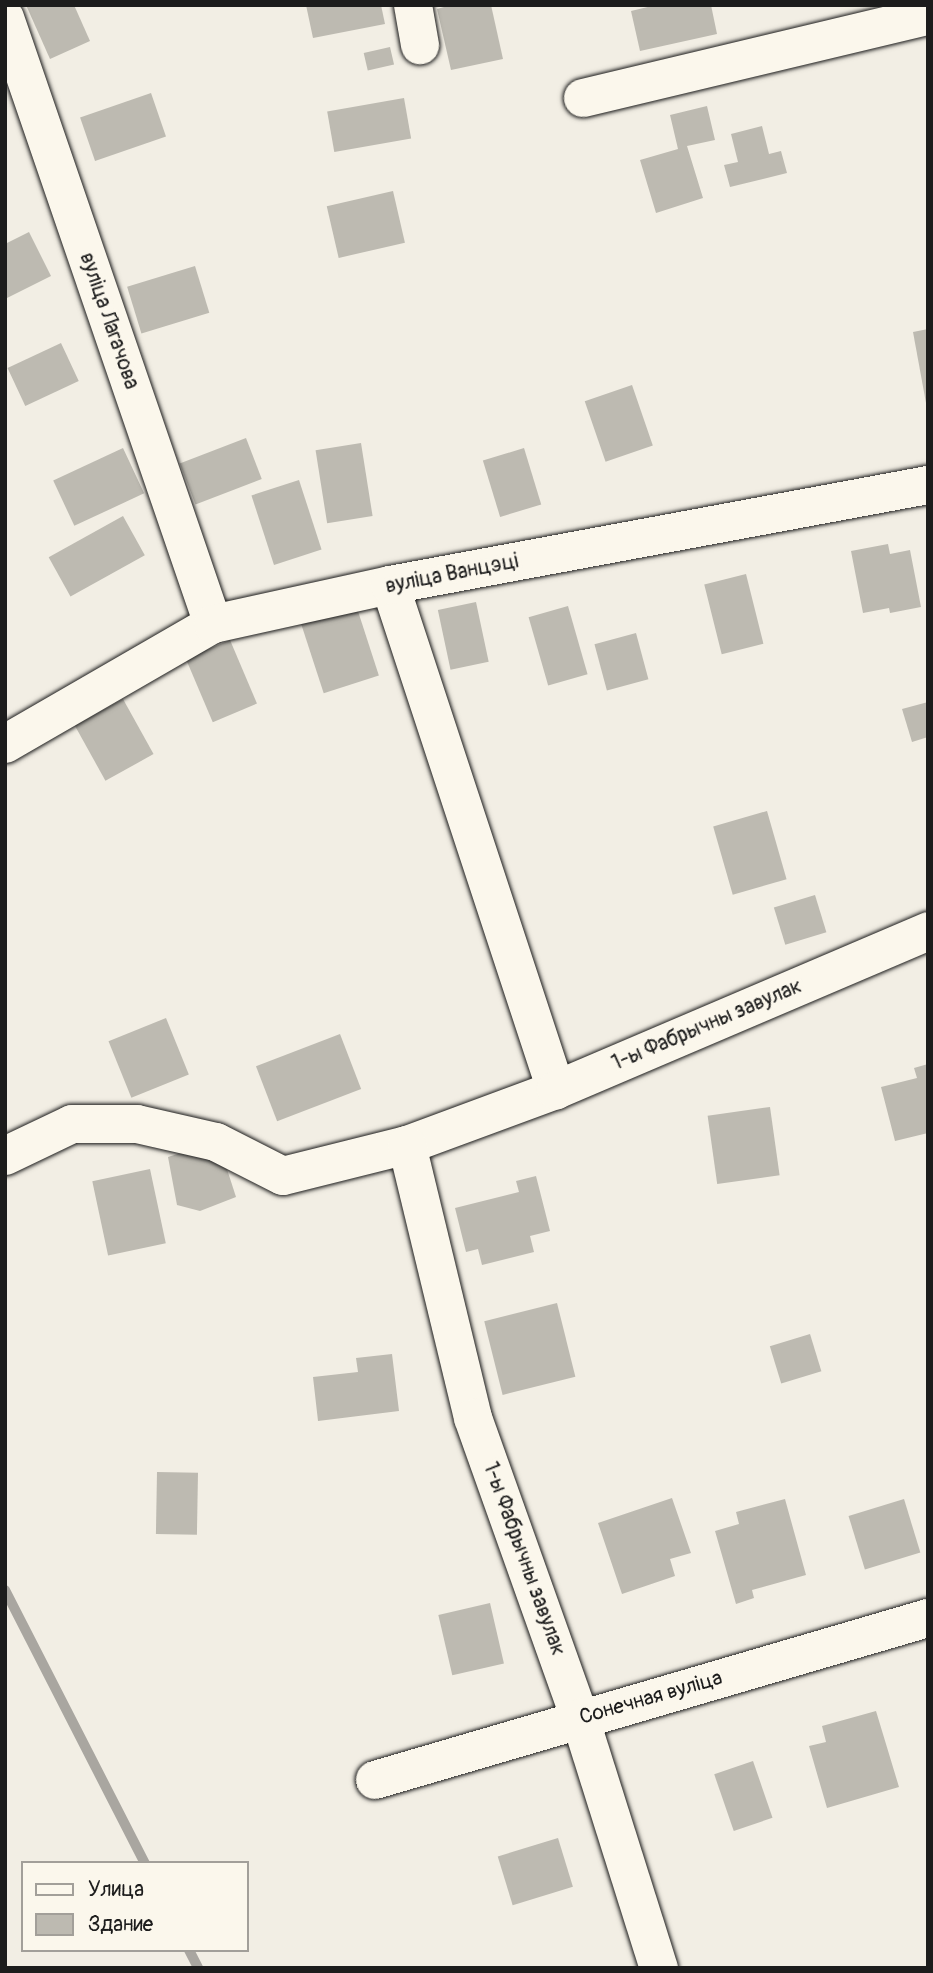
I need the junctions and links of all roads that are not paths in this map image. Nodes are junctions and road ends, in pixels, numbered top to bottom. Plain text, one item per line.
1 (413, 5) edge
2 (928, 16) edge
3 (5, 18) edge
4 (421, 44) dead end
5 (583, 98) dead end
6 (928, 485) edge
7 (390, 585) junction
8 (213, 624) junction
9 (5, 744) edge
10 (928, 931) edge
11 (556, 1090) junction
12 (407, 1145) junction
13 (5, 1156) edge
14 (928, 1618) edge
15 (580, 1718) junction
16 (375, 1780) dead end
17 (659, 1968) edge

1 - 4 street
2 - 5 street
3 - 8 street, вуліца Лагачова
6 - 7 street, вуліца Ванцэці
7 - 8 street, вуліца Ванцэці
7 - 11 street
8 - 9 street, вуліца Ванцэці
10 - 11 street, 1-ы Фабрычны завулак
11 - 12 street, 1-ы Фабрычны завулак
12 - 13 street, 1-ы Фабрычны завулак
12 - 15 street, 1-ы Фабрычны завулак
14 - 15 street, Сонечная вуліца
15 - 16 street, Сонечная вуліца
15 - 17 street, 1-ы Фабрычны завулак

